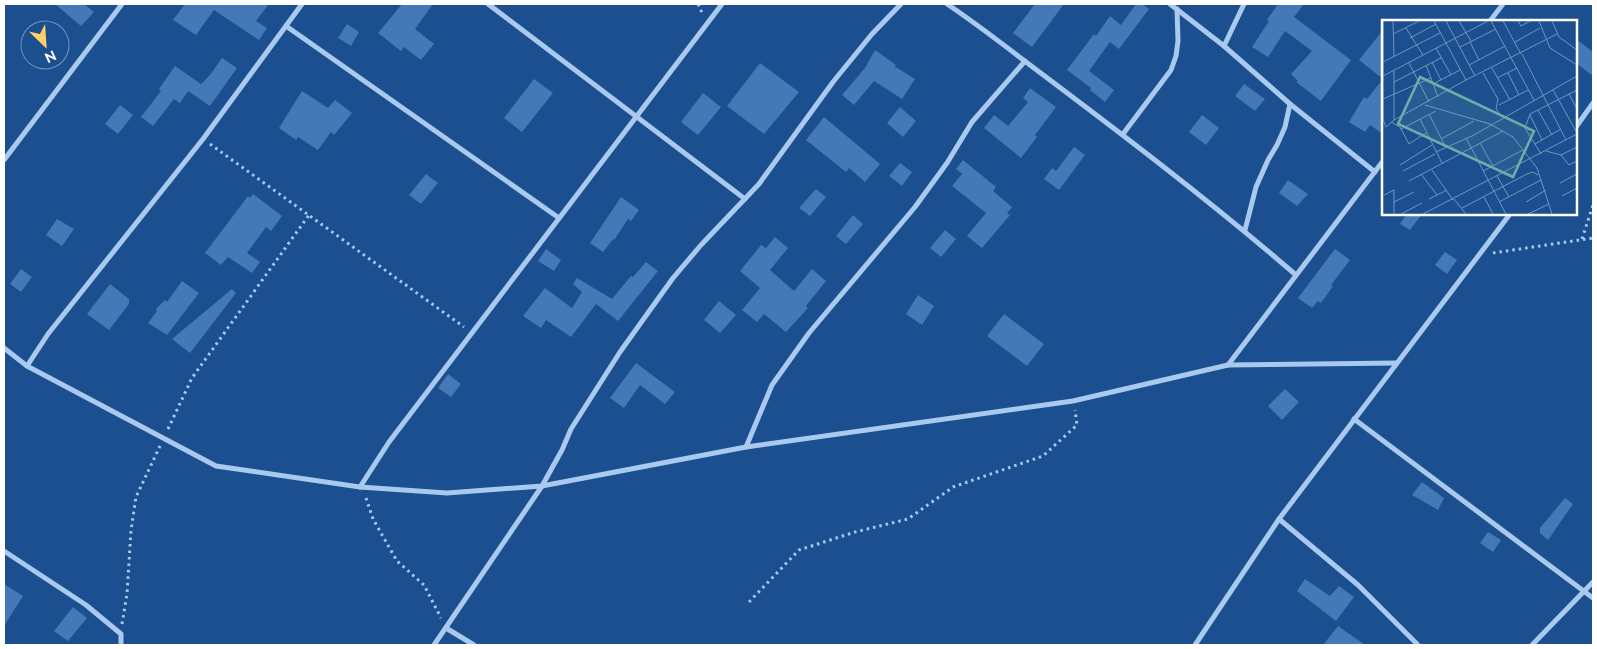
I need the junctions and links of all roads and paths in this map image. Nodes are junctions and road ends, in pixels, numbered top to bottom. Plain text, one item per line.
1 (122, 4) edge
2 (302, 4) edge
3 (488, 4) edge
4 (722, 4) edge
5 (901, 4) edge
6 (947, 4) edge
7 (1170, 4) edge
8 (1244, 4) edge
9 (1503, 4) edge
10 (1176, 8) junction
11 (1491, 20) edge
12 (286, 26) junction
13 (1224, 46) junction
14 (1025, 61) junction
15 (1593, 103) edge
16 (1290, 104) junction
17 (636, 116) junction
18 (1577, 126) edge
19 (1124, 134) junction
20 (203, 139) junction
21 (4, 160) edge
22 (1382, 162) edge
23 (1375, 172) junction
24 (745, 200) junction
25 (1593, 205) edge
26 (309, 215) junction
27 (1509, 215) edge
28 (559, 218) junction
29 (1245, 230) junction
30 (1593, 238) edge
31 (1582, 239) junction
32 (1479, 255) junction
33 (1296, 275) junction
34 (472, 332) junction
35 (4, 348) edge
36 (1396, 363) junction
37 (1228, 365) junction
38 (27, 366) junction
39 (1073, 401) junction
40 (1354, 419) junction
41 (164, 438) junction
42 (746, 447) junction
43 (360, 486) junction
44 (542, 486) junction
45 (1279, 519) junction
46 (4, 551) edge
47 (1593, 582) edge
48 (1585, 592) junction
49 (1593, 598) edge
50 (749, 602) dead end
51 (446, 628) junction
52 (121, 634) junction
53 (1413, 640) junction
54 (121, 645) edge
55 (434, 645) edge
56 (474, 645) edge
57 (1195, 645) edge
58 (1409, 645) edge
59 (1418, 645) edge
60 (1532, 645) edge

1 - 21 street
2 - 12 street
3 - 17 street
4 - 17 street
5 - 24 street
6 - 14 street
7 - 10 street
8 - 13 street
9 - 11 street
10 - 13 street
10 - 19 street
12 - 20 street
12 - 28 street
13 - 16 street
14 - 19 street
14 - 42 street
15 - 18 street
16 - 23 street
16 - 29 street
17 - 24 street
17 - 28 street
19 - 29 street
20 - 26 path
20 - 38 street
22 - 23 street
23 - 33 street
24 - 44 street
25 - 31 path
26 - 34 path
26 - 41 path
27 - 32 street
28 - 34 street
29 - 33 street
30 - 31 path
31 - 32 path
32 - 36 street
33 - 37 street
34 - 43 street
35 - 38 street
36 - 37 street
36 - 40 street
37 - 39 street
38 - 41 street
39 - 42 street
39 - 50 path
40 - 45 street
40 - 48 street
41 - 43 street
41 - 52 path
42 - 44 street
43 - 44 street
43 - 51 path
44 - 51 street
45 - 53 street
45 - 57 street
46 - 52 street
47 - 48 street
48 - 49 street
48 - 60 street
51 - 55 street
51 - 56 street
52 - 54 street
53 - 58 street
53 - 59 street

